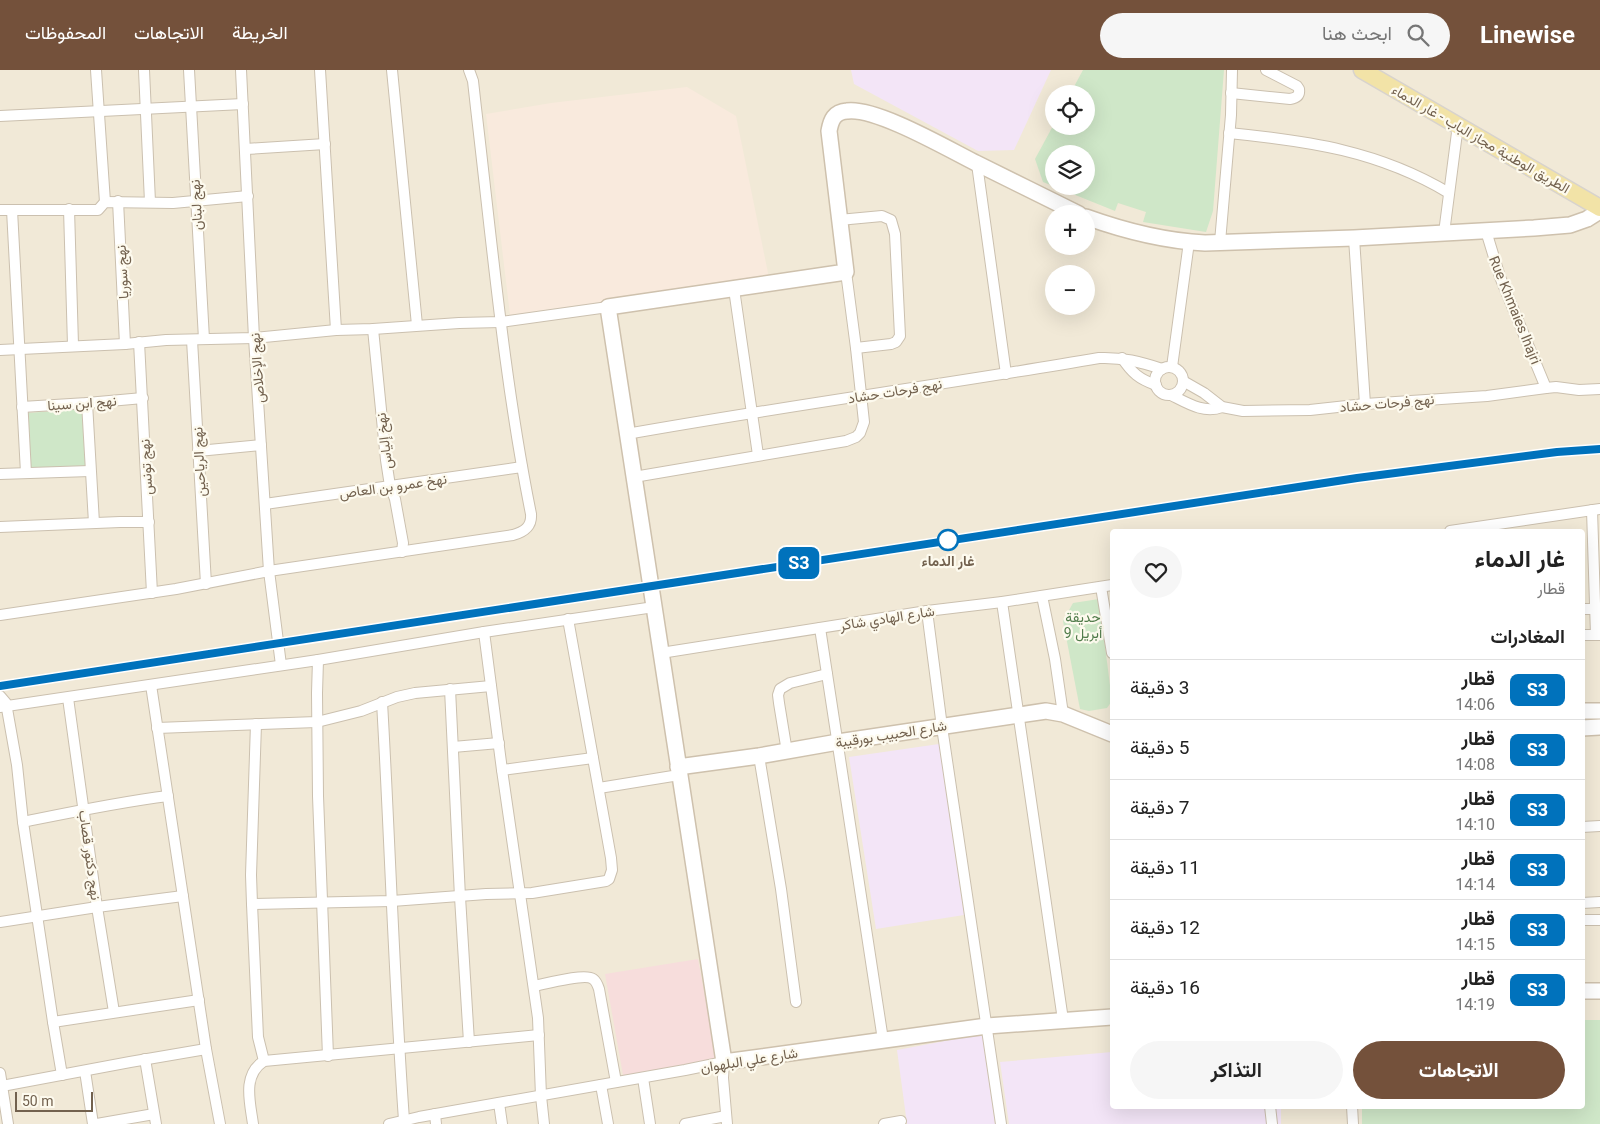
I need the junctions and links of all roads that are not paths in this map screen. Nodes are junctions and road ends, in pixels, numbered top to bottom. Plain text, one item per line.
1 (96, 70) edge
2 (144, 70) edge
3 (189, 70) edge
4 (242, 70) edge
5 (320, 70) edge
6 (392, 70) edge
7 (469, 70) edge
8 (1232, 70) edge
9 (1266, 70) edge
10 (1362, 70) edge
11 (1232, 93) junction
12 (243, 104) junction
13 (191, 107) junction
14 (146, 109) junction
15 (98, 111) junction
16 (0, 116) edge
17 (1458, 125) junction
18 (1229, 133) junction
19 (325, 144) junction
20 (246, 149) junction
21 (977, 164) junction
22 (1449, 193) junction
23 (248, 196) junction
24 (196, 200) junction
25 (118, 201) junction
26 (105, 202) junction
27 (150, 202) junction
28 (1061, 205) edge
29 (69, 209) junction
30 (0, 210) edge
31 (12, 210) junction
32 (1600, 210) edge
33 (839, 220) junction
34 (1095, 220) edge
35 (1486, 231) junction
36 (1444, 233) junction
37 (1354, 238) junction
38 (1190, 242) junction
39 (1220, 242) junction
40 (846, 272) junction
41 (734, 289) junction
42 (608, 307) junction
43 (500, 322) junction
44 (418, 325) junction
45 (373, 329) junction
46 (336, 330) junction
47 (254, 338) junction
48 (192, 340) junction
49 (204, 340) junction
50 (139, 342) junction
51 (125, 344) junction
52 (73, 346) junction
53 (856, 348) junction
54 (19, 349) junction
55 (0, 350) edge
56 (1122, 358) junction
57 (1167, 368) junction
58 (1006, 374) junction
59 (1183, 381) junction
60 (1156, 386) junction
61 (1546, 388) junction
62 (1600, 389) edge
63 (1172, 394) junction
64 (861, 397) junction
65 (142, 398) junction
66 (87, 403) junction
67 (1365, 404) junction
68 (22, 407) junction
69 (1222, 407) junction
70 (752, 412) junction
71 (627, 434) junction
72 (261, 444) junction
73 (198, 451) junction
74 (758, 455) junction
75 (522, 467) junction
76 (90, 471) junction
77 (26, 473) junction
78 (0, 474) edge
79 (634, 477) junction
80 (390, 486) junction
81 (265, 504) junction
82 (1596, 509) edge
83 (148, 522) junction
84 (94, 523) junction
85 (0, 527) edge
86 (1477, 529) edge
87 (402, 552) junction
88 (269, 571) junction
89 (206, 584) junction
90 (1110, 585) edge
91 (1101, 587) junction
92 (152, 593) junction
93 (1042, 596) junction
94 (1002, 602) junction
95 (654, 607) junction
96 (1585, 609) edge
97 (1598, 609) edge
98 (927, 611) junction
99 (0, 615) edge
100 (568, 619) junction
101 (820, 628) junction
102 (484, 632) junction
103 (1598, 635) edge
104 (1585, 636) edge
105 (1110, 641) edge
106 (661, 653) junction
107 (318, 660) junction
108 (281, 665) junction
109 (827, 674) junction
110 (151, 685) junction
111 (491, 686) junction
112 (450, 689) junction
113 (0, 696) edge
114 (68, 698) junction
115 (382, 702) junction
116 (4, 707) edge
117 (1585, 711) edge
118 (1600, 711) edge
119 (1063, 714) junction
120 (1018, 715) junction
121 (317, 722) junction
122 (256, 724) junction
123 (942, 727) junction
124 (1600, 727) edge
125 (157, 728) junction
126 (1585, 728) edge
127 (1109, 730) edge
128 (838, 742) junction
129 (499, 743) junction
130 (453, 746) junction
131 (787, 752) junction
132 (758, 756) junction
133 (593, 758) junction
134 (502, 770) junction
135 (679, 771) junction
136 (599, 788) junction
137 (168, 796) junction
138 (84, 810) junction
139 (23, 822) junction
140 (1600, 826) edge
141 (1585, 827) edge
142 (519, 893) junction
143 (183, 896) junction
144 (460, 897) junction
145 (392, 901) junction
146 (1600, 902) edge
147 (322, 903) junction
148 (1585, 903) edge
149 (252, 904) junction
150 (97, 906) junction
151 (37, 916) junction
152 (1585, 920) edge
153 (1600, 920) edge
154 (0, 922) edge
155 (534, 986) junction
156 (1585, 991) edge
157 (1600, 991) edge
158 (199, 1000) junction
159 (796, 1002) dead end
160 (114, 1012) junction
161 (1110, 1017) edge
162 (1064, 1020) junction
163 (53, 1022) junction
164 (986, 1026) junction
165 (540, 1035) junction
166 (883, 1040) junction
167 (469, 1042) junction
168 (206, 1049) junction
169 (399, 1049) junction
170 (328, 1056) junction
171 (145, 1060) junction
172 (264, 1061) junction
173 (724, 1062) junction
174 (84, 1071) junction
175 (0, 1073) edge
176 (62, 1075) junction
177 (643, 1078) junction
178 (616, 1082) junction
179 (601, 1085) junction
180 (2, 1086) junction
181 (541, 1096) junction
182 (499, 1104) junction
183 (1270, 1109) edge
184 (1352, 1109) edge
185 (155, 1119) edge
186 (435, 1119) edge
187 (404, 1120) junction
188 (726, 1120) edge
189 (901, 1121) dead end
190 (8, 1124) edge
191 (93, 1124) edge
192 (97, 1124) edge
193 (220, 1124) edge
194 (253, 1124) edge
195 (389, 1124) edge
196 (502, 1124) edge
197 (544, 1124) edge
198 (608, 1124) edge
199 (650, 1124) edge
200 (685, 1124) edge
201 (884, 1124) edge
202 (1001, 1124) edge
203 (1272, 1124) edge
204 (1353, 1124) edge

1 - 15 street
2 - 14 street
3 - 13 street, نهج لبنان
4 - 12 street, نهج الإخلاص
5 - 19 street
6 - 44 street
7 - 43 street
8 - 11 street
9 - 11 street
10 - 17 main road, الطريق الوطنية مجاز الباب - غار الدماء
11 - 18 street
12 - 13 street
12 - 20 street, نهج الإخلاص
13 - 14 street
13 - 24 street, نهج لبنان
14 - 15 street
14 - 27 street
15 - 16 street
15 - 26 street
17 - 22 street
17 - 32 main road, الطريق الوطنية مجاز الباب - غار الدماء
18 - 22 street
18 - 39 street
19 - 20 street
19 - 46 street
20 - 23 street, نهج الإخلاص
21 - 28 street
21 - 33 street
21 - 58 street
22 - 36 street
23 - 24 street
23 - 47 street, نهج الإخلاص
24 - 27 street
24 - 49 street, نهج لبنان
25 - 26 street
25 - 27 street
25 - 51 street, نهج سوريا
26 - 29 street
29 - 31 street
29 - 52 street
30 - 31 street
31 - 54 street
32 - 35 street
33 - 40 street
33 - 53 street
34 - 38 street
35 - 36 street
35 - 61 street, Rue Khmaies lhajri
36 - 37 street
37 - 39 street
37 - 67 street
38 - 39 street
38 - 57 street
40 - 41 street
40 - 53 street
41 - 42 street
41 - 70 street
42 - 43 street
42 - 71 street
43 - 44 street
43 - 75 street
44 - 45 street
45 - 46 street
45 - 80 street, نهخ إلياس
46 - 47 street
47 - 49 street
47 - 72 street, نهج الإخلاص
48 - 49 street
48 - 50 street
48 - 73 street, نهج الرياحين
50 - 51 street
50 - 65 street, نهج تونس
51 - 52 street
52 - 54 street
53 - 64 street
54 - 55 street
54 - 68 street
56 - 57 street, نهج فرحات حشاد
56 - 58 street, نهج فرحات حشاد
56 - 60 street
57 - 59 street
57 - 60 street
58 - 64 street, نهج فرحات حشاد
59 - 63 street
59 - 69 street, نهج فرحات حشاد
60 - 63 street
61 - 62 street, نهج فرحات حشاد
61 - 67 street, نهج فرحات حشاد
63 - 69 street
64 - 70 street, نهج فرحات حشاد
64 - 74 street
65 - 66 street, نهج ابن سينا
65 - 83 street, نهج تونس
66 - 68 street, نهج ابن سينا
66 - 76 street
67 - 69 street, نهج فرحات حشاد
68 - 77 street
70 - 71 street, نهج فرحات حشاد
70 - 74 street
71 - 79 street
72 - 73 street
72 - 81 street, نهج الإخلاص
73 - 89 street, نهج الرياحين
74 - 79 street
75 - 80 street, نهخ عمرو بن العاص
75 - 87 street
76 - 77 street
76 - 84 street
77 - 78 street
79 - 95 street
80 - 81 street, نهخ عمرو بن العاص
80 - 87 street, نهخ إلياس
81 - 88 street, نهج الإخلاص
82 - 86 street
82 - 97 street
83 - 84 street
83 - 92 street, نهج تونس
84 - 85 street
87 - 88 street
88 - 89 street
88 - 108 street, نهج الإخلاص
89 - 92 street
90 - 91 street, شارع الهادي شاكر
91 - 93 street, شارع الهادي شاكر
91 - 105 street
92 - 99 street
93 - 94 street, شارع الهادي شاكر
93 - 119 street
94 - 98 street, شارع الهادي شاكر
94 - 120 street
95 - 100 street
95 - 106 street
96 - 97 street
97 - 103 street
98 - 101 street, شارع الهادي شاكر
98 - 123 street
100 - 102 street
100 - 133 street
101 - 106 street, شارع الهادي شاكر
101 - 109 street
102 - 107 street
102 - 111 street
103 - 104 street
106 - 135 street
107 - 108 street
107 - 121 street
108 - 110 street
109 - 128 street
109 - 131 street
110 - 114 street
110 - 125 street
111 - 112 street
111 - 129 street
112 - 115 street
112 - 130 street
113 - 116 street
114 - 116 street
114 - 138 street, نهج دكتور قصاب
115 - 121 street
115 - 145 street
116 - 139 street
117 - 118 street
119 - 120 street, شارع الحبيب بورقيبة
119 - 127 street, شارع الحبيب بورقيبة
120 - 123 street, شارع الحبيب بورقيبة
120 - 162 street
121 - 122 street
121 - 147 street
122 - 125 street
122 - 149 street
123 - 128 street, شارع الحبيب بورقيبة
123 - 164 street
124 - 126 street
125 - 137 street
128 - 131 street, شارع الحبيب بورقيبة
128 - 166 street
129 - 130 street
129 - 134 street
130 - 144 street
131 - 132 street, شارع الحبيب بورقيبة
132 - 135 street, شارع الحبيب بورقيبة
132 - 159 street
133 - 134 street
133 - 136 street
134 - 142 street
135 - 136 street
135 - 173 street
136 - 142 street
137 - 138 street
137 - 143 street
138 - 139 street
138 - 150 street, نهج دكتور قصاب
139 - 151 street
140 - 141 street
142 - 144 street
142 - 155 street
143 - 150 street
143 - 158 street
144 - 145 street
144 - 167 street
145 - 147 street
145 - 169 street
146 - 148 street
147 - 149 street
147 - 170 street
149 - 172 street
150 - 151 street
150 - 160 street, نهج دكتور قصاب
151 - 154 street
151 - 163 street
152 - 153 street
155 - 165 street
155 - 178 street
156 - 157 street
158 - 160 street
158 - 168 street
160 - 163 street
161 - 162 street, شارع علي البلهوان
162 - 164 street, شارع علي البلهوان
163 - 176 street
164 - 166 street, شارع علي البلهوان
164 - 202 street
165 - 167 street
165 - 181 street
166 - 173 street, شارع علي البلهوان
167 - 169 street
168 - 171 street
168 - 193 street
169 - 170 street
169 - 187 street
170 - 172 street
171 - 174 street
171 - 185 street
172 - 194 street
173 - 177 street, شارع علي البلهوان
173 - 188 street
174 - 176 street
174 - 191 street
175 - 180 street
176 - 180 street
177 - 178 street, شارع علي البلهوان
177 - 199 street
178 - 179 street, شارع علي البلهوان
179 - 181 street, شارع علي البلهوان
179 - 198 street
180 - 190 street
181 - 182 street, شارع علي البلهوان
181 - 197 street
182 - 186 street, شارع علي البلهوان
182 - 196 street
183 - 203 street
184 - 204 street
185 - 192 street
186 - 187 street, شارع علي البلهوان
187 - 195 street, شارع علي البلهوان
188 - 200 street
189 - 201 street

